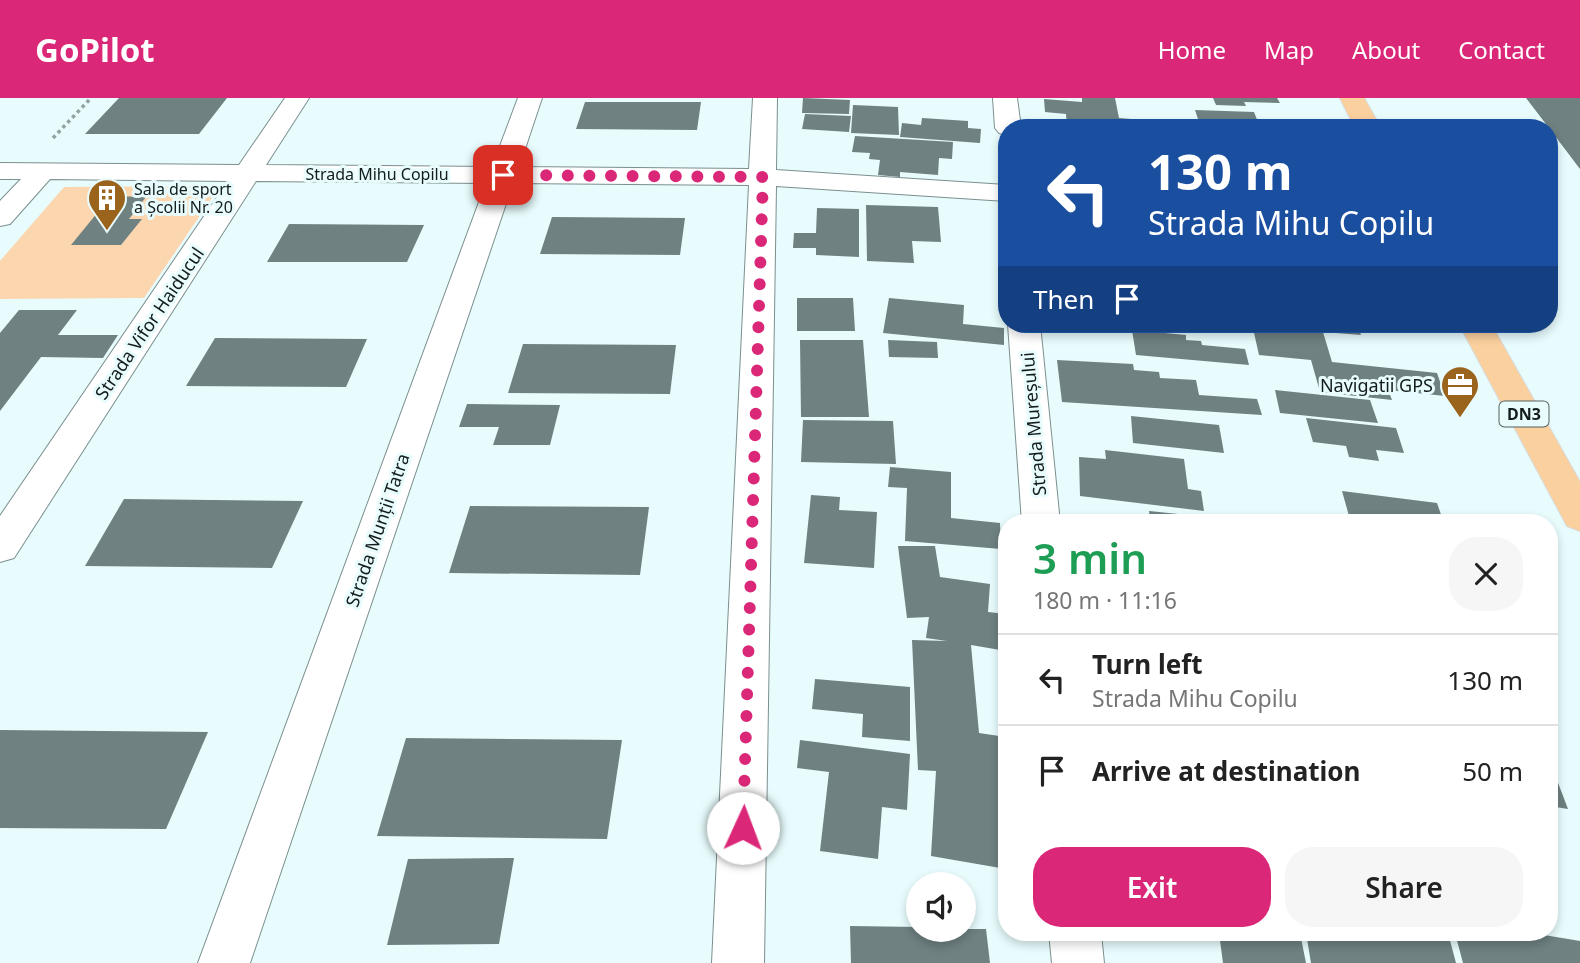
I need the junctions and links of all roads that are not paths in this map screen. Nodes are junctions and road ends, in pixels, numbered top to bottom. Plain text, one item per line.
1 (296, 98) edge
2 (530, 98) edge
3 (765, 98) edge
4 (1005, 98) edge
5 (1352, 98) edge
6 (1007, 119) edge
7 (1363, 119) edge
8 (0, 171) edge
9 (42, 172) junction
10 (247, 173) junction
11 (503, 175) junction
12 (763, 177) junction
13 (998, 192) edge
14 (0, 218) edge
15 (1025, 333) edge
16 (1480, 333) edge
17 (1040, 514) edge
18 (1580, 516) edge
19 (0, 547) edge
20 (1077, 941) edge
21 (224, 963) edge
22 (738, 963) edge
23 (1078, 963) edge

1 - 10 street, Strada Vifor Haiducul
2 - 11 street, Strada Munții Tatra
3 - 12 street
4 - 6 street
5 - 7 main road
8 - 9 street, Strada Mihu Copilu
9 - 10 street, Strada Mihu Copilu
9 - 14 street
10 - 11 street, Strada Mihu Copilu
10 - 19 street, Strada Vifor Haiducul
11 - 12 street, Strada Mihu Copilu
11 - 21 street, Strada Munții Tatra
12 - 13 street, Strada Mihu Copilu
12 - 22 street
15 - 17 street, Strada Mureșului
16 - 18 main road, DN3
20 - 23 street

